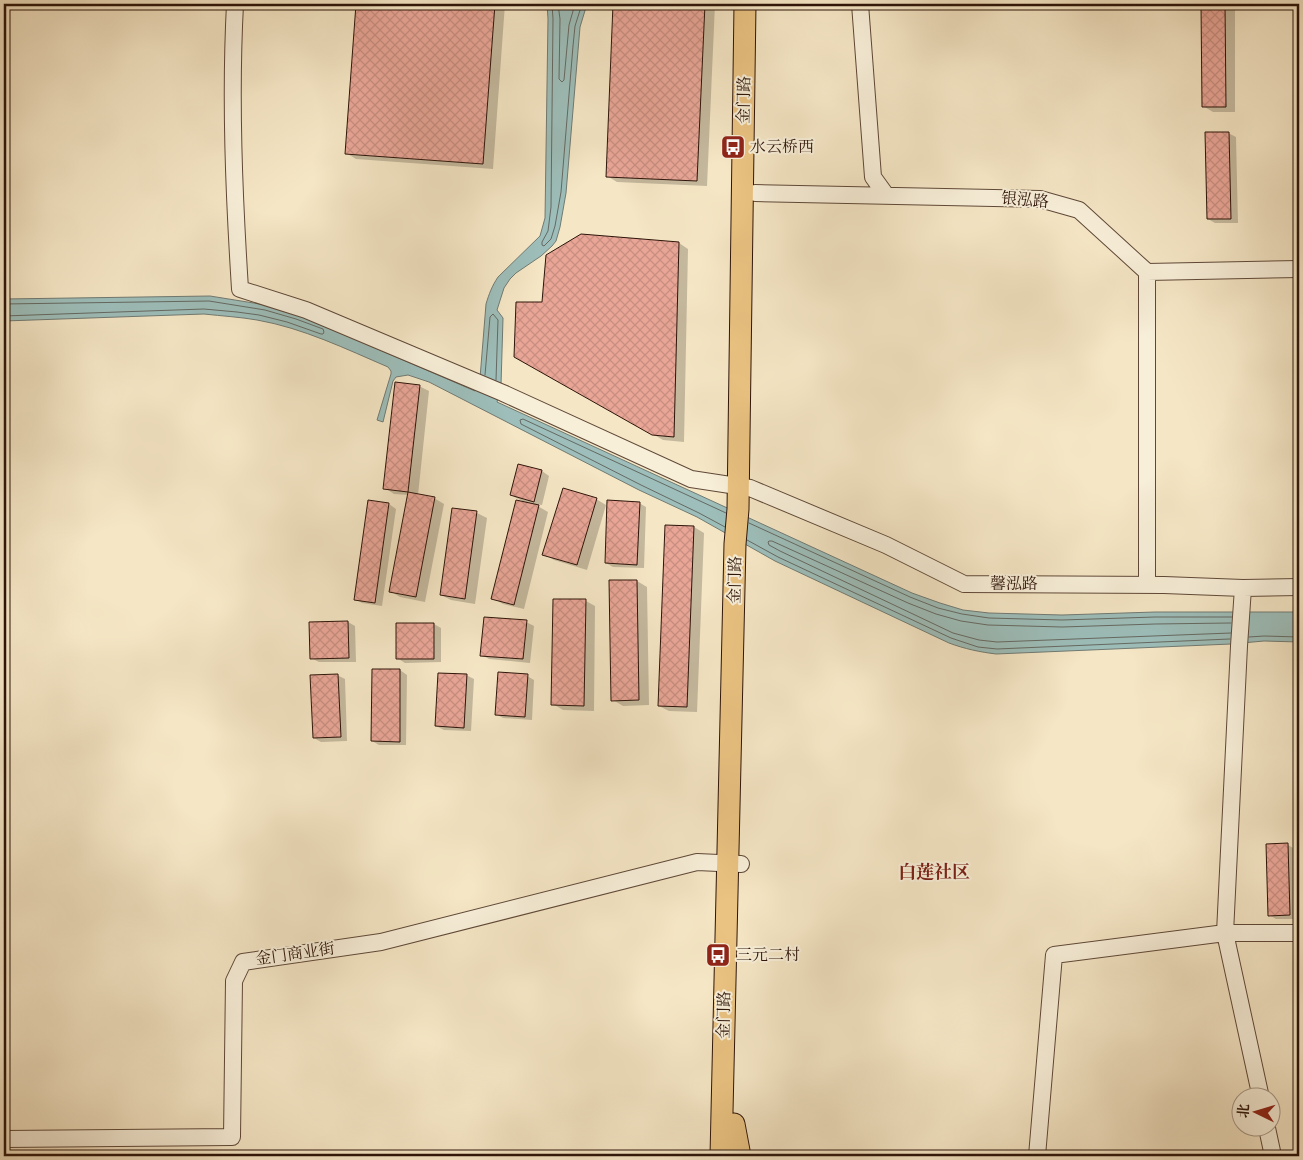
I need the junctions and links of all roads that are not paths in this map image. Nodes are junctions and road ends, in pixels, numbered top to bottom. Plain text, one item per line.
1 (234, 4) edge
2 (745, 4) edge
3 (759, 4) edge
4 (860, 4) edge
5 (755, 193) junction
6 (886, 195) junction
7 (1299, 269) edge
8 (1147, 272) junction
9 (744, 487) junction
10 (1147, 585) junction
11 (1299, 588) edge
12 (1243, 595) junction
13 (734, 864) junction
14 (1225, 933) junction
15 (1299, 933) edge
16 (1259, 1088) edge
17 (728, 1124) junction
18 (1269, 1138) edge
19 (4, 1139) edge
20 (715, 1156) edge
21 (720, 1156) edge
22 (734, 1156) edge
23 (740, 1156) edge
24 (1037, 1156) edge
25 (1273, 1156) edge

1 - 9 street, 馨泓路
2 - 9 main road, 金门路
3 - 5 main road, 金门路
4 - 6 street
5 - 6 street, 银泓路
5 - 9 main road, 金门路
6 - 8 street, 银泓路
7 - 8 street
8 - 10 street
9 - 10 street, 馨泓路
9 - 13 main road, 金门路
10 - 12 street, 馨泓路
11 - 12 street, 馨泓路
12 - 14 street
13 - 17 main road, 金门路
13 - 19 street, 金门商业街
14 - 15 street
14 - 16 street
14 - 24 street
17 - 20 main road
17 - 21 main road, 金门路
17 - 22 main road, 金门路
17 - 23 main road
18 - 25 street

